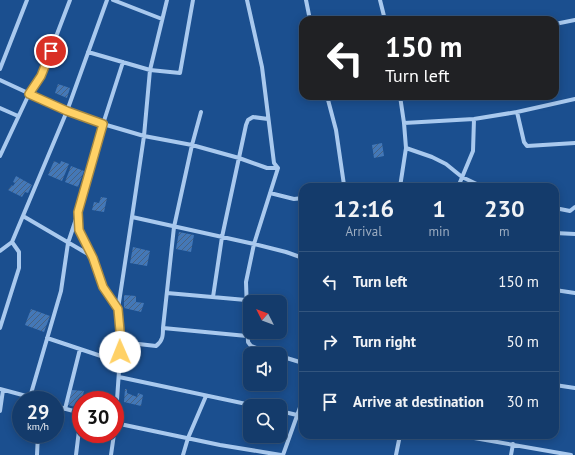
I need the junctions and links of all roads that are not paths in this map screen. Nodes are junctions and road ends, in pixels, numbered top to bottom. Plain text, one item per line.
1 (27, 0) edge
2 (70, 0) edge
3 (107, 0) edge
4 (113, 0) edge
5 (167, 0) edge
6 (193, 0) edge
7 (247, 0) edge
8 (306, 0) edge
9 (380, 0) edge
10 (309, 16) edge
11 (384, 16) edge
12 (162, 19) junction
13 (575, 20) edge
14 (559, 23) edge
15 (88, 52) junction
16 (123, 62) junction
17 (0, 69) edge
18 (150, 70) junction
19 (0, 80) edge
20 (29, 94) junction
21 (575, 99) edge
22 (328, 100) edge
23 (401, 100) edge
24 (0, 108) edge
25 (67, 111) junction
26 (201, 112) dead end
27 (517, 112) junction
28 (18, 116) junction
29 (268, 119) junction
30 (474, 119) junction
31 (404, 123) junction
32 (103, 124) junction
33 (144, 136) junction
34 (575, 143) edge
35 (192, 144) junction
36 (406, 148) junction
37 (1, 153) edge
38 (238, 158) junction
39 (278, 168) junction
40 (462, 177) junction
41 (341, 183) edge
42 (401, 183) edge
43 (460, 183) edge
44 (475, 183) edge
45 (270, 193) junction
46 (299, 198) edge
47 (575, 207) edge
48 (559, 209) edge
49 (78, 212) junction
50 (23, 216) junction
51 (132, 218) junction
52 (174, 227) junction
53 (559, 233) edge
54 (575, 234) edge
55 (222, 237) junction
56 (12, 242) junction
57 (68, 243) junction
58 (254, 244) junction
59 (0, 251) edge
60 (299, 257) edge
61 (93, 258) junction
62 (559, 291) edge
63 (167, 293) junction
64 (575, 293) edge
65 (246, 295) edge
66 (213, 297) junction
67 (243, 300) edge
68 (118, 309) junction
69 (0, 328) edge
70 (163, 328) junction
71 (243, 336) edge
72 (47, 338) junction
73 (248, 339) edge
74 (121, 342) junction
75 (254, 347) edge
76 (80, 348) junction
77 (287, 358) edge
78 (120, 362) junction
79 (299, 362) edge
80 (119, 377) junction
81 (559, 386) edge
82 (575, 388) edge
83 (1, 390) edge
84 (32, 391) edge
85 (118, 391) edge
86 (12, 393) edge
87 (206, 396) junction
88 (243, 403) edge
89 (65, 409) joint
90 (0, 411) edge
91 (72, 411) edge
92 (299, 412) edge
93 (287, 413) edge
94 (297, 415) junction
95 (124, 425) edge
96 (188, 438) junction
97 (399, 439) edge
98 (482, 439) edge
99 (38, 443) edge
100 (77, 443) edge
101 (113, 443) edge
102 (513, 444) junction
103 (37, 455) edge
104 (76, 455) edge
105 (111, 455) edge
106 (183, 455) edge
107 (282, 455) edge
108 (396, 455) edge
109 (511, 455) edge
110 (571, 455) edge

1 - 17 street
2 - 20 street
3 - 15 street
4 - 12 street
5 - 12 street
6 - 18 street
7 - 29 street
8 - 10 street
9 - 11 street
12 - 18 street
13 - 14 street
15 - 16 street
15 - 25 street
16 - 18 street
16 - 32 street
18 - 33 street
19 - 20 street
20 - 25 street
20 - 28 street
21 - 27 street
22 - 41 street
23 - 31 street
24 - 28 street
25 - 32 street
25 - 50 street
26 - 35 street
27 - 30 street
27 - 34 street
28 - 37 street
29 - 38 street
29 - 39 street
30 - 31 street
30 - 40 street
31 - 36 street
32 - 33 street
32 - 49 street
33 - 35 street
33 - 51 street
35 - 38 street
35 - 52 street
36 - 40 street
36 - 42 street
38 - 39 street
38 - 55 street
39 - 45 street
40 - 43 street
40 - 44 street
45 - 46 street
45 - 58 street
47 - 48 street
49 - 57 street
49 - 61 street
50 - 56 street
50 - 57 street
51 - 52 street
51 - 68 street
52 - 55 street
52 - 63 street
53 - 54 street
55 - 58 street
55 - 66 street
56 - 59 street
56 - 69 street
57 - 61 street
57 - 72 street
58 - 60 street
58 - 65 street
61 - 68 street
62 - 64 street
63 - 66 street
63 - 70 street
66 - 67 street
68 - 74 street
70 - 71 street
70 - 74 street
72 - 76 street
72 - 84 street
73 - 75 street
74 - 78 street
76 - 78 street
76 - 89 street
77 - 79 street
78 - 80 street
80 - 85 street
80 - 87 street
81 - 82 street
83 - 86 street
83 - 90 street
87 - 88 street
87 - 96 street
89 - 91 street
92 - 94 street
93 - 94 street
94 - 107 street
95 - 96 street
96 - 106 street
96 - 107 street
97 - 108 street
98 - 102 street
99 - 103 street
100 - 104 street
101 - 105 street
102 - 109 street
102 - 110 street

